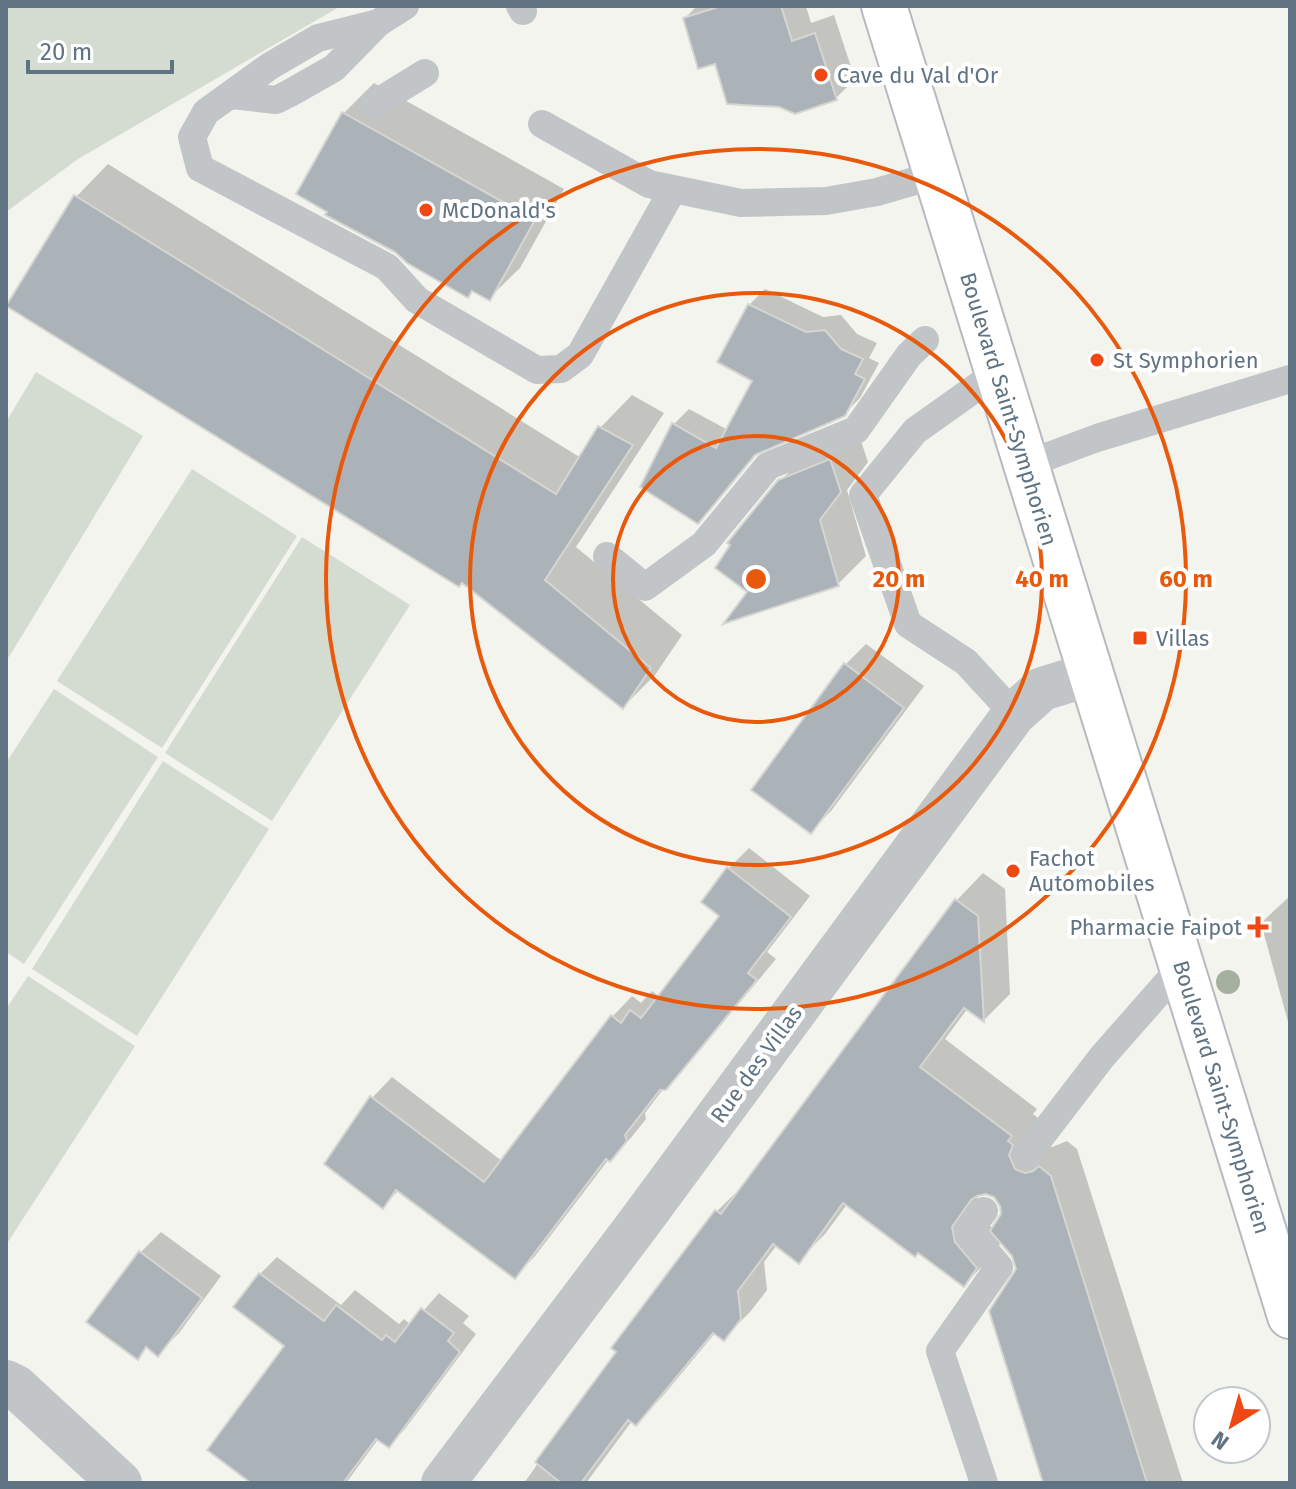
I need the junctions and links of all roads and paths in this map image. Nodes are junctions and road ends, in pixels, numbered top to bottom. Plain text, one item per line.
1 (405, 6) edge
2 (884, 6) edge
3 (425, 73) dead end
4 (373, 105) dead end
5 (542, 124) dead end
6 (935, 175) junction
7 (672, 191) junction
8 (925, 340) dead end
9 (998, 372) junction
10 (1290, 379) edge
11 (1027, 464) junction
12 (607, 556) dead end
13 (1091, 674) junction
14 (1014, 714) junction
15 (1182, 966) junction
16 (1026, 1156) dead end
17 (984, 1211) dead end
18 (1290, 1316) edge
19 (6, 1382) edge
20 (120, 1483) edge
21 (443, 1483) edge
22 (984, 1483) edge

1 - 7 lane
2 - 6 main road, Boulevard Saint-Symphorien
3 - 4 lane
5 - 7 lane
6 - 7 lane
6 - 9 main road, Boulevard Saint-Symphorien
8 - 12 lane
9 - 11 main road, Boulevard Saint-Symphorien
9 - 14 lane
10 - 11 lane
11 - 13 main road, Boulevard Saint-Symphorien
13 - 14 street, Rue des Villas
13 - 15 main road, Boulevard Saint-Symphorien
14 - 21 street, Rue des Villas
15 - 16 lane
15 - 18 main road, Boulevard Saint-Symphorien
17 - 22 lane
19 - 20 street

